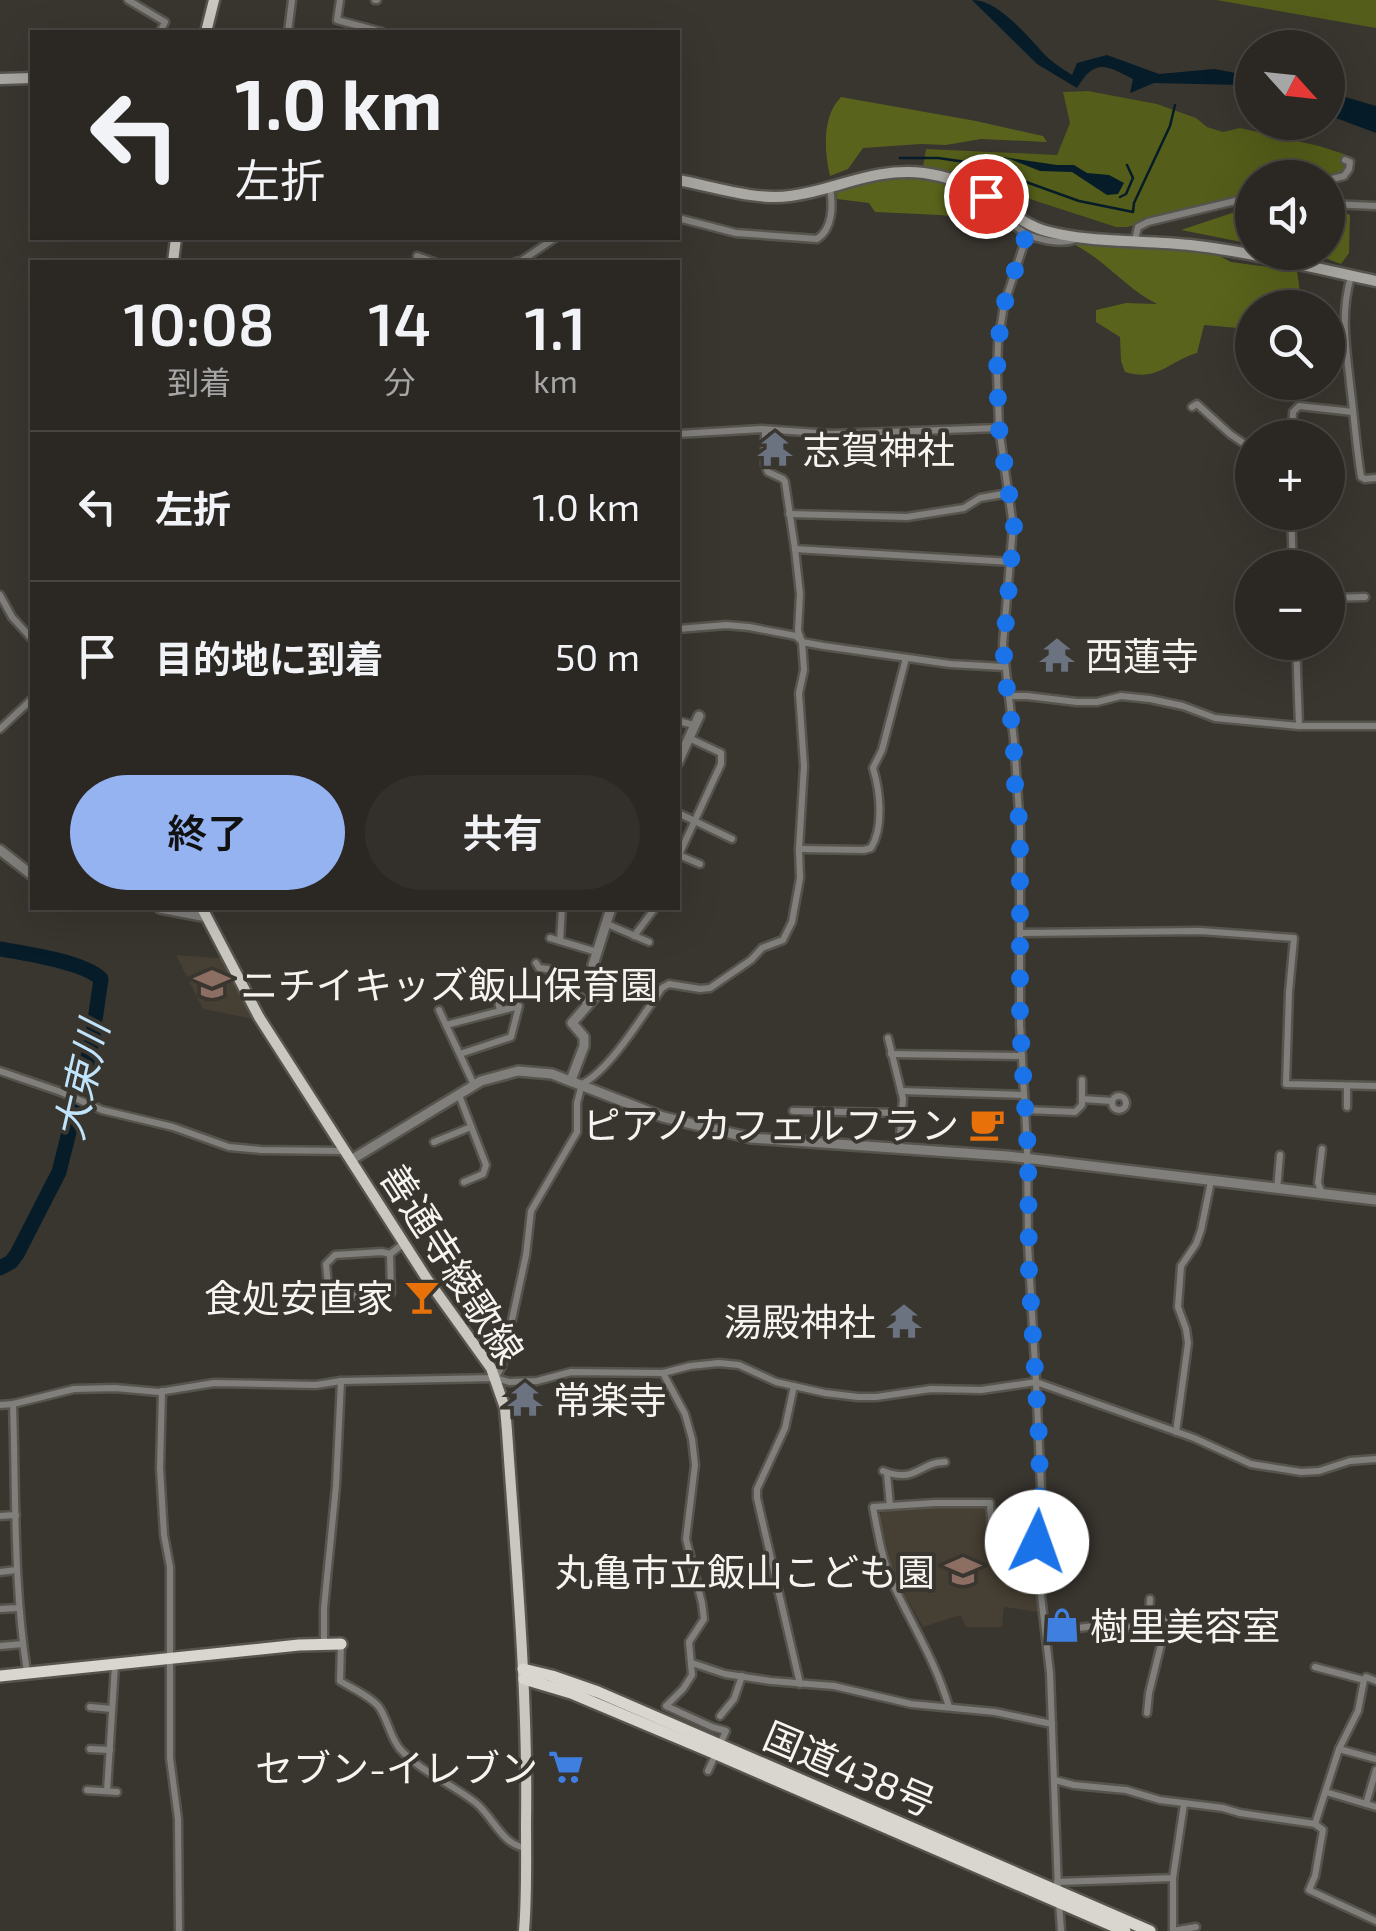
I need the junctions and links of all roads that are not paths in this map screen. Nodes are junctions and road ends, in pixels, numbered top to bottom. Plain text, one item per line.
1 (128, 0) edge
2 (214, 0) edge
3 (292, 0) edge
4 (340, 0) edge
5 (161, 30) edge
6 (206, 30) edge
7 (288, 30) edge
8 (375, 30) edge
9 (30, 78) edge
10 (0, 79) edge
11 (1346, 160) dead end
12 (1345, 174) edge
13 (680, 180) edge
14 (829, 186) junction
15 (986, 196) junction
16 (1235, 201) edge
17 (1345, 205) edge
18 (1376, 206) edge
19 (680, 219) edge
20 (1026, 235) junction
21 (1083, 236) junction
22 (552, 240) edge
23 (1134, 240) junction
24 (417, 256) dead end
25 (428, 260) edge
26 (525, 260) edge
27 (1351, 276) junction
28 (1376, 281) edge
29 (1192, 407) dead end
30 (1353, 412) junction
31 (1293, 420) edge
32 (999, 428) junction
33 (764, 430) junction
34 (680, 434) edge
35 (1235, 437) edge
36 (1376, 478) edge
37 (1009, 493) junction
38 (790, 514) junction
39 (795, 549) junction
40 (1012, 562) junction
41 (0, 595) edge
42 (1345, 598) edge
43 (1365, 598) dead end
44 (680, 629) edge
45 (30, 638) edge
46 (802, 642) junction
47 (906, 658) junction
48 (1297, 660) edge
49 (1004, 667) junction
50 (1009, 696) junction
51 (30, 701) edge
52 (680, 721) edge
53 (696, 721) joint
54 (1299, 726) junction
55 (1376, 726) edge
56 (0, 729) edge
57 (689, 738) junction
58 (680, 758) edge
59 (680, 814) edge
60 (694, 822) junction
61 (732, 839) dead end
62 (799, 849) junction
63 (0, 850) edge
64 (680, 852) edge
65 (680, 857) edge
66 (700, 864) dead end
67 (30, 873) edge
68 (562, 910) edge
69 (610, 910) edge
70 (653, 910) edge
71 (205, 912) edge
72 (605, 923) junction
73 (1021, 933) junction
74 (634, 936) junction
75 (550, 938) dead end
76 (560, 941) junction
77 (648, 942) dead end
78 (597, 952) junction
79 (536, 963) dead end
80 (494, 980) dead end
81 (588, 1005) junction
82 (440, 1010) dead end
83 (500, 1011) junction
84 (446, 1025) junction
85 (888, 1038) dead end
86 (460, 1054) junction
87 (892, 1054) junction
88 (1022, 1056) junction
89 (0, 1071) edge
90 (1082, 1080) dead end
91 (576, 1082) junction
92 (474, 1084) junction
93 (1346, 1086) junction
94 (1376, 1086) edge
95 (901, 1092) junction
96 (459, 1093) junction
97 (1024, 1095) junction
98 (1082, 1099) junction
99 (1112, 1102) dead end
100 (1346, 1107) dead end
101 (1025, 1110) junction
102 (793, 1111) dead end
103 (902, 1113) junction
104 (471, 1127) junction
105 (434, 1142) dead end
106 (899, 1148) junction
107 (1322, 1149) dead end
108 (348, 1155) junction
109 (1280, 1155) dead end
110 (1028, 1158) junction
111 (1211, 1181) junction
112 (464, 1182) dead end
113 (1276, 1189) junction
114 (1323, 1194) junction
115 (1376, 1200) edge
116 (404, 1243) junction
117 (390, 1254) junction
118 (663, 1373) junction
119 (496, 1378) junction
120 (341, 1381) junction
121 (1036, 1382) junction
122 (794, 1386) junction
123 (162, 1391) junction
124 (0, 1404) edge
125 (13, 1404) junction
126 (1176, 1432) junction
127 (1376, 1459) edge
128 (945, 1462) dead end
129 (890, 1506) junction
130 (0, 1516) edge
131 (16, 1516) junction
132 (1037, 1542) junction
133 (16, 1570) junction
134 (0, 1572) edge
135 (1150, 1599) dead end
136 (19, 1608) junction
137 (0, 1609) edge
138 (1195, 1619) dead end
139 (1148, 1629) junction
140 (1164, 1631) junction
141 (1048, 1639) junction
142 (23, 1644) junction
143 (324, 1644) junction
144 (340, 1644) joint
145 (0, 1646) edge
146 (168, 1658) junction
147 (115, 1664) junction
148 (692, 1664) junction
149 (1315, 1667) dead end
150 (28, 1674) junction
151 (524, 1674) junction
152 (0, 1676) edge
153 (742, 1676) junction
154 (1364, 1680) junction
155 (1376, 1681) edge
156 (800, 1684) junction
157 (90, 1707) dead end
158 (948, 1708) junction
159 (112, 1709) junction
160 (1147, 1713) dead end
161 (720, 1716) dead end
162 (1052, 1724) junction
163 (90, 1748) dead end
164 (1338, 1749) junction
165 (110, 1750) junction
166 (718, 1750) junction
167 (1376, 1759) edge
168 (1376, 1770) edge
169 (708, 1771) dead end
170 (1055, 1780) junction
171 (87, 1790) dead end
172 (107, 1792) junction
173 (117, 1792) dead end
174 (1326, 1792) junction
175 (1184, 1804) junction
176 (1366, 1804) junction
177 (1376, 1806) edge
178 (1315, 1824) junction
179 (526, 1848) junction
180 (1173, 1878) junction
181 (1058, 1892) junction
182 (1376, 1921) edge
183 (1196, 1927) dead end
184 (179, 1931) edge
185 (524, 1931) edge
186 (1062, 1931) edge
187 (1125, 1931) edge
188 (1150, 1931) edge
189 (1173, 1931) edge

1 - 5 street
2 - 6 main road
3 - 7 street
4 - 8 street
9 - 10 main road
11 - 12 street
13 - 14 main road
14 - 15 main road
14 - 19 street
15 - 20 street
15 - 21 main road
16 - 23 street
17 - 18 street
20 - 21 street
20 - 32 street
21 - 23 main road
22 - 26 street
23 - 27 main road
24 - 25 street
27 - 28 main road
27 - 30 street
29 - 35 street
30 - 31 street
30 - 36 street
32 - 33 street
32 - 37 street
33 - 34 street
33 - 38 street
37 - 38 street
37 - 40 street
38 - 39 street
39 - 40 street
39 - 46 street
40 - 49 street
41 - 45 street
42 - 43 street
44 - 46 street
46 - 47 street
46 - 62 street
47 - 49 street
47 - 62 street
48 - 54 street
49 - 50 street
50 - 54 street
50 - 73 street
51 - 56 street
52 - 53 street
53 - 57 street
54 - 55 street
57 - 58 street
57 - 60 street
59 - 60 street
60 - 61 street
60 - 64 street
62 - 91 street
63 - 67 street
65 - 66 street
68 - 76 street
69 - 72 street
70 - 74 street
71 - 108 main road, 善通寺綾歌線
72 - 74 street
72 - 78 street
73 - 88 street
73 - 93 street
74 - 77 street
75 - 76 street
76 - 78 street
78 - 81 street
79 - 81 street
80 - 83 street
81 - 91 street
82 - 84 street
83 - 84 street
83 - 86 street
84 - 86 street
85 - 87 street
86 - 92 street
87 - 88 street
87 - 95 street
88 - 97 street
89 - 108 street
90 - 98 street
91 - 92 street
91 - 106 street
91 - 119 street
92 - 96 street
93 - 94 street
93 - 100 street
95 - 97 street
95 - 103 street
96 - 104 street
96 - 108 street
97 - 101 street
98 - 99 street
98 - 101 street
101 - 110 street
102 - 103 street
103 - 106 street
104 - 105 street
104 - 112 street
106 - 110 street
107 - 114 street
108 - 116 main road, 善通寺綾歌線
109 - 113 street
110 - 111 street
110 - 121 street
111 - 113 street
111 - 126 street
113 - 114 street
114 - 115 street
116 - 117 street
116 - 119 main road, 善通寺綾歌線
117 - 117 street
118 - 119 street
118 - 122 street
118 - 148 street
119 - 120 street
119 - 151 main road, 善通寺綾歌線
120 - 123 street
120 - 143 street
121 - 122 street
121 - 126 street
121 - 132 street
122 - 156 street
123 - 125 street
123 - 146 street
124 - 125 street
125 - 131 street
126 - 127 street
128 - 129 street
129 - 132 street
129 - 158 street
130 - 131 street
131 - 133 street
132 - 141 street
133 - 134 street
133 - 136 street
135 - 139 street
136 - 137 street
136 - 142 street
138 - 140 street
139 - 140 street
139 - 141 street
140 - 160 street
141 - 162 street
142 - 145 street
142 - 150 street
143 - 144 highway
143 - 146 highway
144 - 179 street
146 - 147 highway
146 - 184 street
147 - 150 highway
147 - 159 street
148 - 153 street
148 - 166 street
149 - 154 street
150 - 152 highway
151 - 166 highway, 国道438号
151 - 179 main road, 善通寺綾歌線
153 - 156 street
153 - 161 street
154 - 155 street
154 - 164 street
156 - 158 street
157 - 159 street
158 - 162 street
159 - 165 street
162 - 170 street
163 - 165 street
164 - 167 street
164 - 174 street
165 - 172 street
166 - 169 street
166 - 181 highway, 国道438号
168 - 176 street
170 - 175 street
170 - 181 street
171 - 172 street
172 - 173 street
174 - 176 street
174 - 178 street
175 - 178 street
175 - 180 street
176 - 177 street
178 - 182 street
179 - 185 main road, 善通寺綾歌線
180 - 181 street
180 - 189 street
181 - 186 street
181 - 187 highway, 国道438号
181 - 188 highway, 国道438号
183 - 189 street

